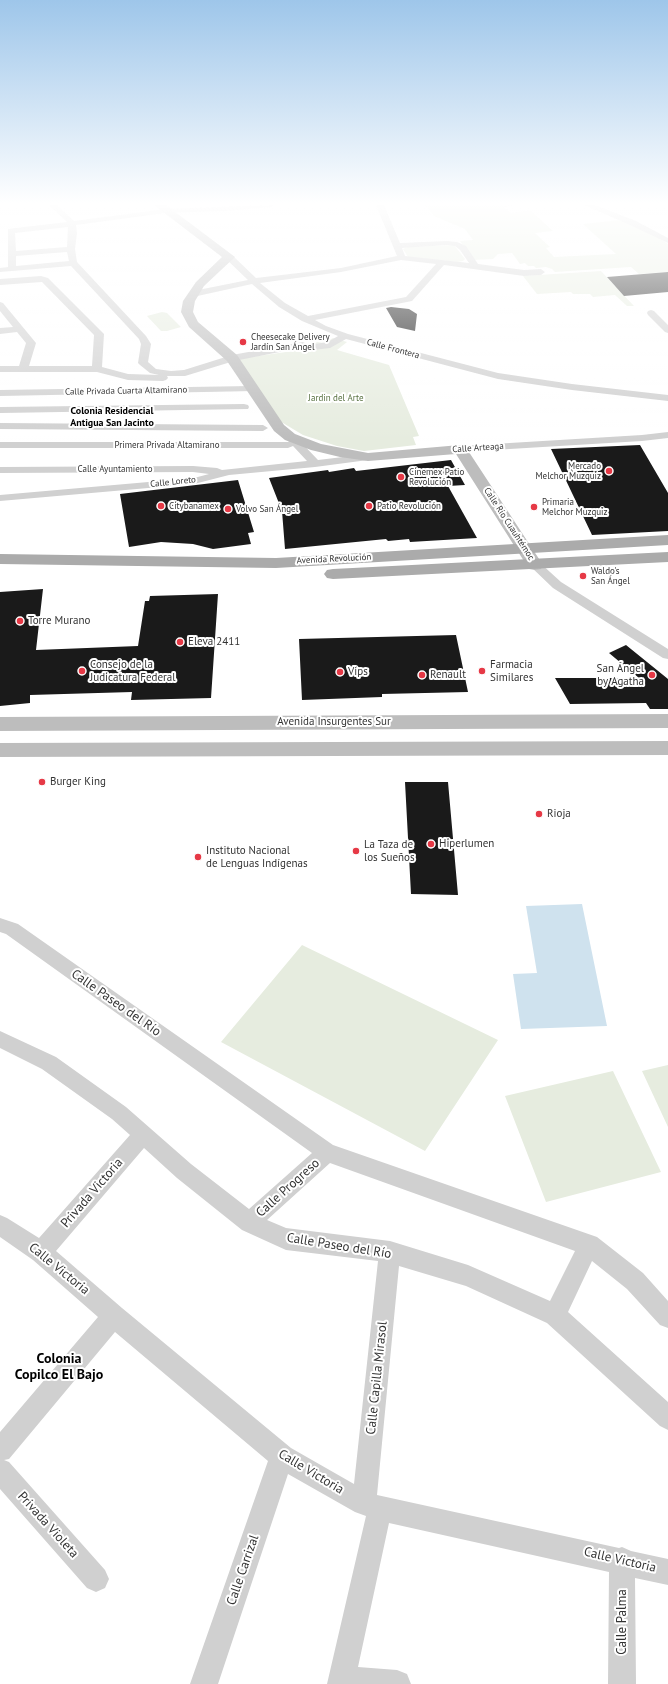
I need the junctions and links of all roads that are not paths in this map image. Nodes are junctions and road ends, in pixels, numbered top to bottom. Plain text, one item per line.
1 (49, 284) edge
2 (92, 284) edge
3 (201, 284) edge
4 (242, 284) edge
5 (257, 284) edge
6 (423, 284) edge
7 (193, 294) junction
8 (0, 305) edge
9 (662, 312) dead end
10 (305, 319) junction
11 (0, 328) edge
12 (19, 328) junction
13 (668, 330) edge
14 (0, 331) edge
15 (345, 336) junction
16 (232, 358) junction
17 (0, 369) edge
18 (23, 369) junction
19 (96, 369) junction
20 (200, 380) dead end
21 (251, 389) junction
22 (0, 393) edge
23 (668, 398) edge
24 (244, 407) dead end
25 (58, 409) junction
26 (0, 410) edge
27 (0, 426) edge
28 (52, 426) junction
29 (263, 428) dead end
30 (668, 435) edge
31 (289, 441) junction
32 (0, 446) edge
33 (46, 446) junction
34 (460, 449) junction
35 (368, 457) junction
36 (315, 464) junction
37 (0, 470) edge
38 (35, 470) junction
39 (229, 472) junction
40 (0, 498) edge
41 (668, 540) edge
42 (524, 548) junction
43 (668, 557) edge
44 (0, 559) edge
45 (535, 565) junction
46 (0, 573) edge
47 (668, 655) edge
48 (668, 721) edge
49 (0, 724) edge
50 (668, 748) edge
51 (0, 750) edge
52 (0, 925) edge
53 (0, 1039) edge
54 (143, 1134) junction
55 (327, 1152) junction
56 (249, 1223) junction
57 (0, 1225) edge
58 (589, 1245) junction
59 (41, 1252) junction
60 (390, 1252) junction
61 (114, 1316) junction
62 (555, 1316) junction
63 (668, 1317) edge
64 (668, 1418) edge
65 (2, 1444) edge
66 (282, 1457) junction
67 (0, 1471) edge
68 (372, 1506) junction
69 (622, 1560) junction
70 (668, 1572) edge
71 (96, 1579) dead end
72 (342, 1681) edge
73 (204, 1684) edge
74 (397, 1684) edge
75 (622, 1684) edge

1 - 19 street
2 - 16 street
3 - 7 street, Calle Arteaga
4 - 7 street
5 - 10 street, Calle Frontera
6 - 10 street
7 - 16 street, Calle Arteaga
8 - 12 street
9 - 13 street
10 - 15 street, Calle Frontera
11 - 12 street
12 - 14 street
12 - 18 street
15 - 16 street
15 - 23 street, Calle Frontera
16 - 21 street, Calle Arteaga
17 - 18 street
18 - 19 street
19 - 20 street
21 - 22 street, Calle Privada Cuarta Altamirano
21 - 31 street, Calle Arteaga
24 - 25 street
25 - 26 street
25 - 28 street
27 - 28 street
28 - 29 street
28 - 33 street
30 - 34 street, Calle Arteaga
31 - 33 street, Primera Privada Altamirano
31 - 35 street, Calle Arteaga
31 - 36 street, Calle Arteaga
32 - 33 street, Primera Privada Altamirano
33 - 38 street
34 - 35 street, Calle Arteaga
34 - 42 street, Calle Río Cuauhtémoc
35 - 36 street, Calle Loreto
36 - 39 street, Calle Loreto
37 - 38 street, Calle Ayuntamiento
38 - 39 street, Calle Ayuntamiento
39 - 40 street, Calle Loreto
41 - 42 main road, Avenida Revolución
42 - 44 main road, Avenida Revolución
42 - 45 street, Calle Río Cuauhtémoc
43 - 45 main road, Avenida Revolución
45 - 46 main road, Avenida Revolución
45 - 47 street, Calle Río Cuauhtémoc
48 - 49 street, Avenida Insurgentes Sur
50 - 51 street
52 - 55 street, Calle Paseo del Río
53 - 54 street, Calle Paseo del Río
54 - 56 street, Calle Paseo del Río
54 - 59 street, Privada Victoria
55 - 56 street, Calle Progreso
55 - 58 street, Calle Paseo del Río
56 - 60 street, Calle Paseo del Río
57 - 59 street, Calle Victoria
58 - 62 street
58 - 63 street, Calle Paseo del Río
59 - 61 street, Calle Victoria
60 - 62 street, Calle Paseo del Río
60 - 68 street, Calle Capilla Mirasol
61 - 65 street
61 - 66 street, Calle Victoria
62 - 64 street, Calle Paseo del Río
66 - 68 street, Calle Victoria
66 - 73 street, Calle Carrizal
67 - 71 street, Privada Violeta
68 - 69 street, Calle Victoria
68 - 72 street, Calle Capilla Mirasol
69 - 70 street, Calle Victoria
69 - 75 street, Calle Palma
72 - 74 street

